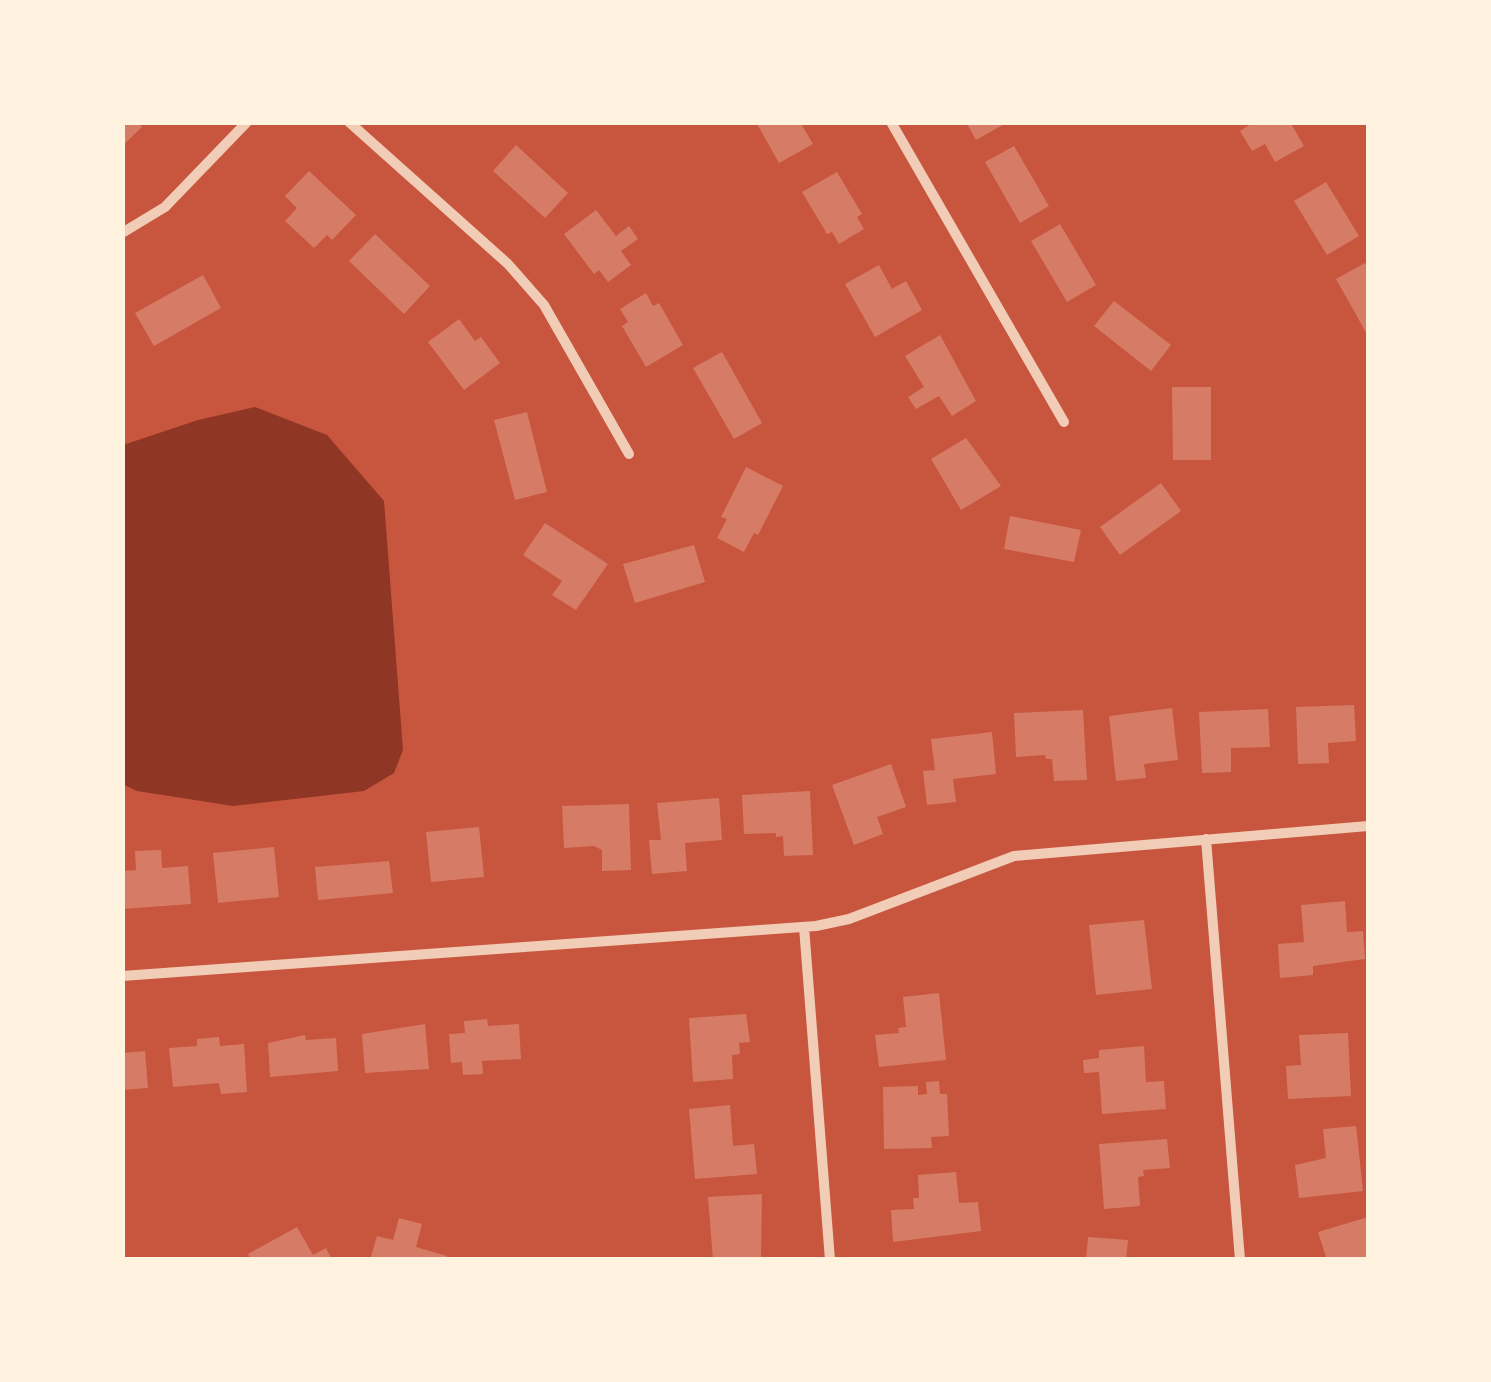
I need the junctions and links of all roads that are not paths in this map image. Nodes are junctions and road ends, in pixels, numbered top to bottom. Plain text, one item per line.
1 (247, 122) edge
2 (349, 122) edge
3 (891, 122) edge
4 (122, 233) edge
5 (1064, 422) dead end
6 (630, 454) dead end
7 (1368, 826) edge
8 (1206, 840) junction
9 (804, 927) junction
10 (122, 976) edge
11 (830, 1260) edge
12 (1240, 1260) edge

1 - 4 street
2 - 6 street
3 - 5 street
7 - 8 street
8 - 9 street
8 - 12 street
9 - 10 street
9 - 11 street

